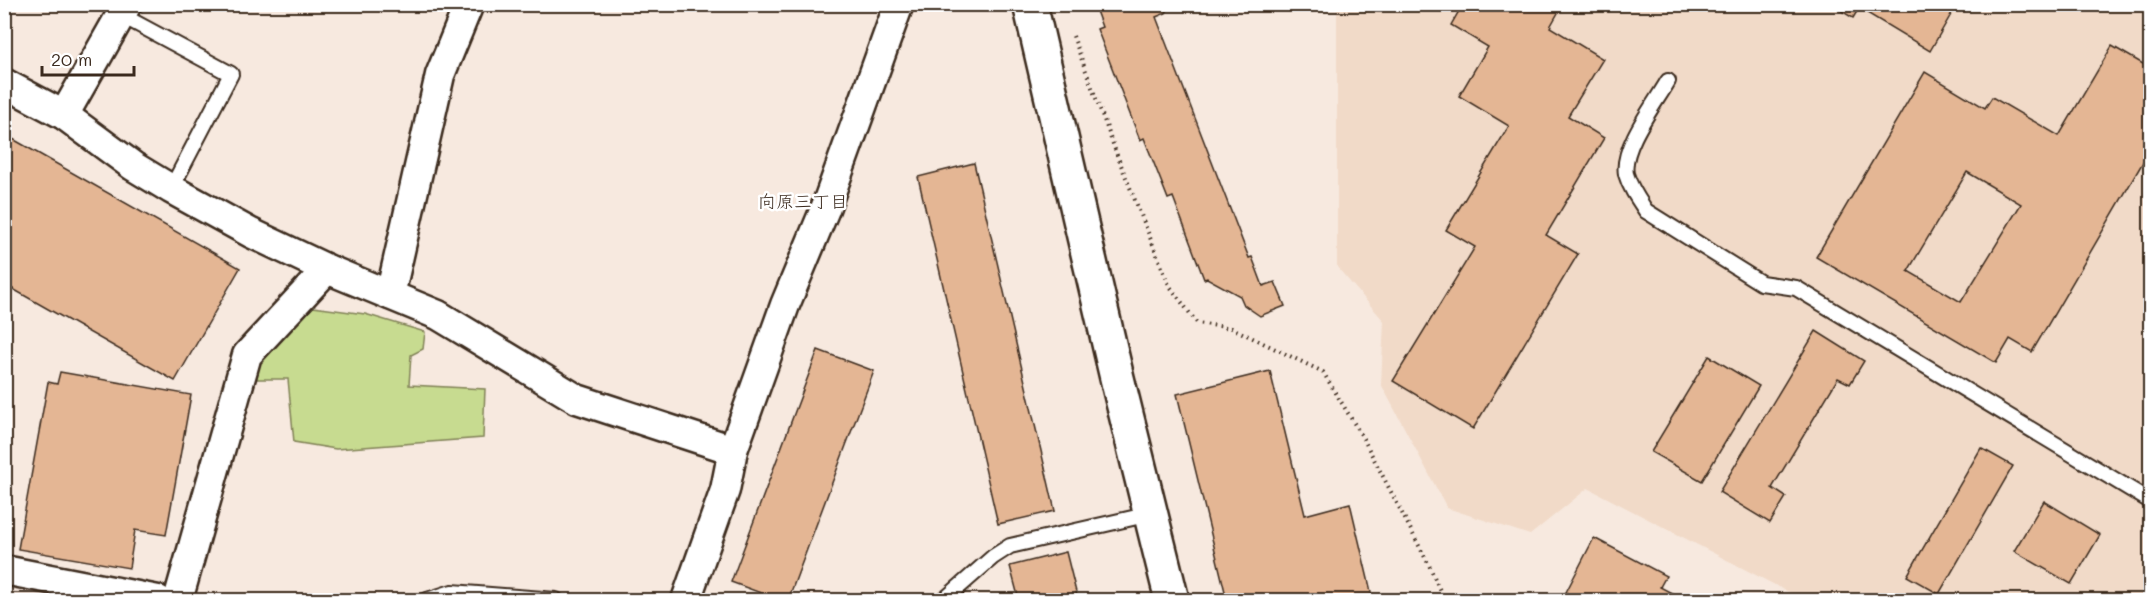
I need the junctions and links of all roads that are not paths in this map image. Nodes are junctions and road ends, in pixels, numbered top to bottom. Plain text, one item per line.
1 (469, 4) edge
2 (898, 4) edge
3 (1030, 4) edge
4 (124, 10) edge
5 (1668, 81) dead end
6 (4, 83) edge
7 (64, 115) junction
8 (171, 189) junction
9 (327, 269) junction
10 (390, 295) junction
11 (733, 450) junction
12 (2151, 501) edge
13 (1150, 514) junction
14 (4, 570) edge
15 (522, 599) edge
16 (158, 600) edge
17 (178, 600) edge
18 (428, 600) edge
19 (556, 600) edge
20 (686, 600) edge
21 (944, 600) edge
22 (1172, 600) edge

1 - 10 street
2 - 11 street
3 - 13 street
4 - 7 street
4 - 8 lane
5 - 12 lane
6 - 7 street
7 - 8 street
8 - 9 street
9 - 10 street
9 - 17 street
10 - 11 street
11 - 20 street
13 - 21 lane
13 - 22 street
14 - 16 street
15 - 18 lane
15 - 19 lane

